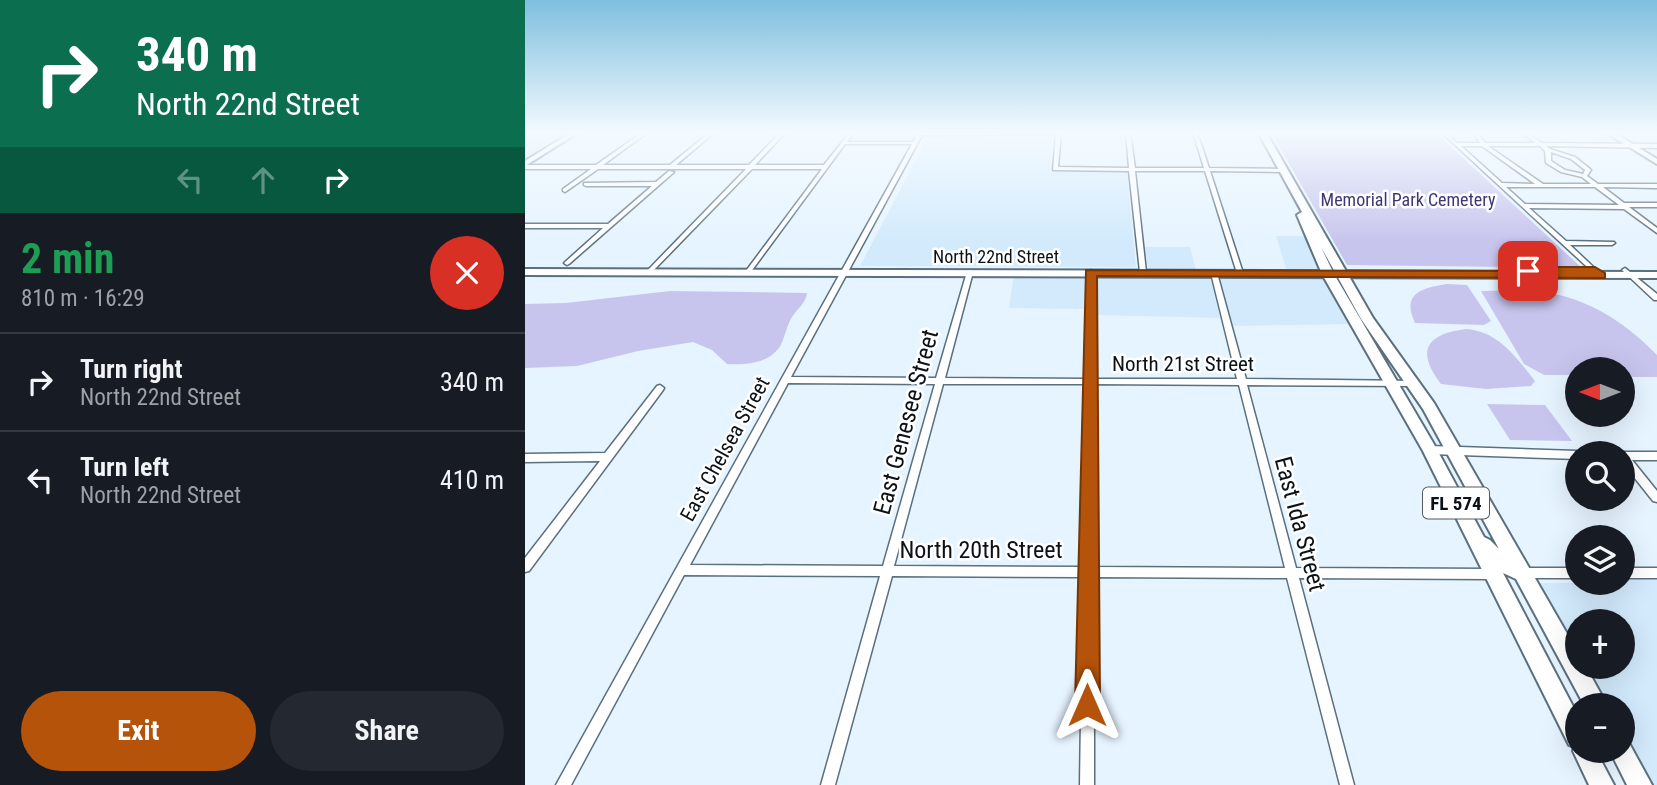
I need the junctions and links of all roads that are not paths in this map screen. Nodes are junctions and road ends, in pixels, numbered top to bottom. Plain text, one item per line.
1 (594, 169) edge
2 (657, 169) edge
3 (671, 169) junction
4 (681, 169) edge
5 (748, 169) edge
6 (825, 169) edge
7 (901, 169) edge
8 (1055, 169) edge
9 (1483, 169) edge
10 (1518, 169) edge
11 (1563, 169) edge
12 (1587, 169) edge
13 (1133, 170) junction
14 (1207, 170) junction
15 (1282, 170) joint
16 (1584, 176) junction
17 (586, 184) dead end
18 (657, 184) junction
19 (1501, 185) junction
20 (1541, 185) junction
21 (1596, 185) junction
22 (1657, 186) edge
23 (565, 190) dead end
24 (1657, 205) edge
25 (1524, 206) junction
26 (1624, 206) junction
27 (609, 226) junction
28 (526, 227) edge
29 (1657, 231) edge
30 (1565, 243) junction
31 (1612, 243) dead end
32 (567, 263) dead end
33 (525, 272) edge
34 (649, 272) junction
35 (748, 272) junction
36 (846, 272) junction
37 (970, 272) junction
38 (1091, 272) junction
39 (1143, 272) junction
40 (1214, 273) junction
41 (1240, 273) junction
42 (1598, 273) junction
43 (1628, 273) junction
44 (1657, 273) edge
45 (1335, 274) junction
46 (1657, 298) edge
47 (784, 380) junction
48 (938, 382) junction
49 (1090, 382) junction
50 (1241, 382) junction
51 (1393, 382) junction
52 (1414, 383) junction
53 (660, 388) dead end
54 (1430, 450) junction
55 (1453, 451) junction
56 (1565, 455) edge
57 (1635, 456) edge
58 (1657, 456) edge
59 (607, 457) junction
60 (525, 458) edge
61 (1635, 471) edge
62 (1657, 498) edge
63 (1456, 503) junction
64 (525, 567) edge
65 (680, 570) junction
66 (887, 570) junction
67 (1089, 572) junction
68 (1291, 572) junction
69 (1521, 573) junction
70 (1565, 573) edge
71 (1635, 573) edge
72 (1657, 573) edge
73 (1492, 574) junction
74 (1589, 693) edge
75 (1565, 714) edge
76 (1590, 763) edge
77 (1628, 763) edge
78 (563, 785) edge
79 (828, 785) edge
80 (1087, 785) edge
81 (1347, 785) edge
82 (1602, 785) edge
83 (1640, 785) edge

1 - 23 street
2 - 3 street
3 - 4 street
3 - 18 street
5 - 34 street
6 - 35 street
7 - 36 street, East Chelsea Street
8 - 13 street
9 - 19 street
10 - 20 street
11 - 16 street
12 - 16 street
13 - 14 street
13 - 39 street
14 - 15 street
14 - 41 street
15 - 45 main road, FL 574
16 - 21 street
17 - 18 street
18 - 27 street
19 - 20 street
19 - 25 street
20 - 21 street
21 - 22 street
21 - 26 street
24 - 26 street
25 - 26 street
25 - 30 street
26 - 29 street
27 - 28 street
27 - 32 street
30 - 31 street
30 - 42 street
33 - 34 main road, North 22nd Street
34 - 35 main road, North 22nd Street
35 - 36 main road, North 22nd Street
36 - 37 main road, North 22nd Street
36 - 47 street, East Chelsea Street
37 - 38 main road, North 22nd Street
37 - 48 street, East Genesee Street
38 - 39 main road, North 22nd Street
38 - 49 street
39 - 40 main road, North 22nd Street
40 - 41 main road, North 22nd Street
40 - 50 street, East Ida Street
41 - 45 main road, North 22nd Street
42 - 43 main road, North 22nd Street
42 - 45 main road, North 22nd Street
43 - 44 main road, North 22nd Street
43 - 46 street
45 - 51 main road, FL 574
45 - 52 main road, FL 574
47 - 48 street, North 21st Street
47 - 65 street, East Chelsea Street
48 - 49 street, North 21st Street
48 - 66 street, East Genesee Street
49 - 50 street, North 21st Street
49 - 67 street
50 - 51 street, North 21st Street
50 - 68 street, East Ida Street
51 - 52 street, North 21st Street
51 - 54 main road, FL 574
52 - 55 main road, FL 574
53 - 59 street
54 - 55 street
54 - 63 main road, FL 574
55 - 56 street
55 - 69 main road, FL 574
57 - 58 street
59 - 60 street
59 - 64 street
61 - 62 street
63 - 69 main road
63 - 73 main road, FL 574
65 - 66 street, North 20th Street
65 - 78 street, East Chelsea Street
66 - 67 street, North 20th Street
66 - 79 street, East Genesee Street
67 - 68 street, North 20th Street
67 - 80 street
68 - 73 street, North 20th Street
68 - 81 street, East Ida Street
69 - 70 street
69 - 74 main road, FL 574
71 - 72 street
73 - 75 main road, FL 574
76 - 82 main road
77 - 83 main road

